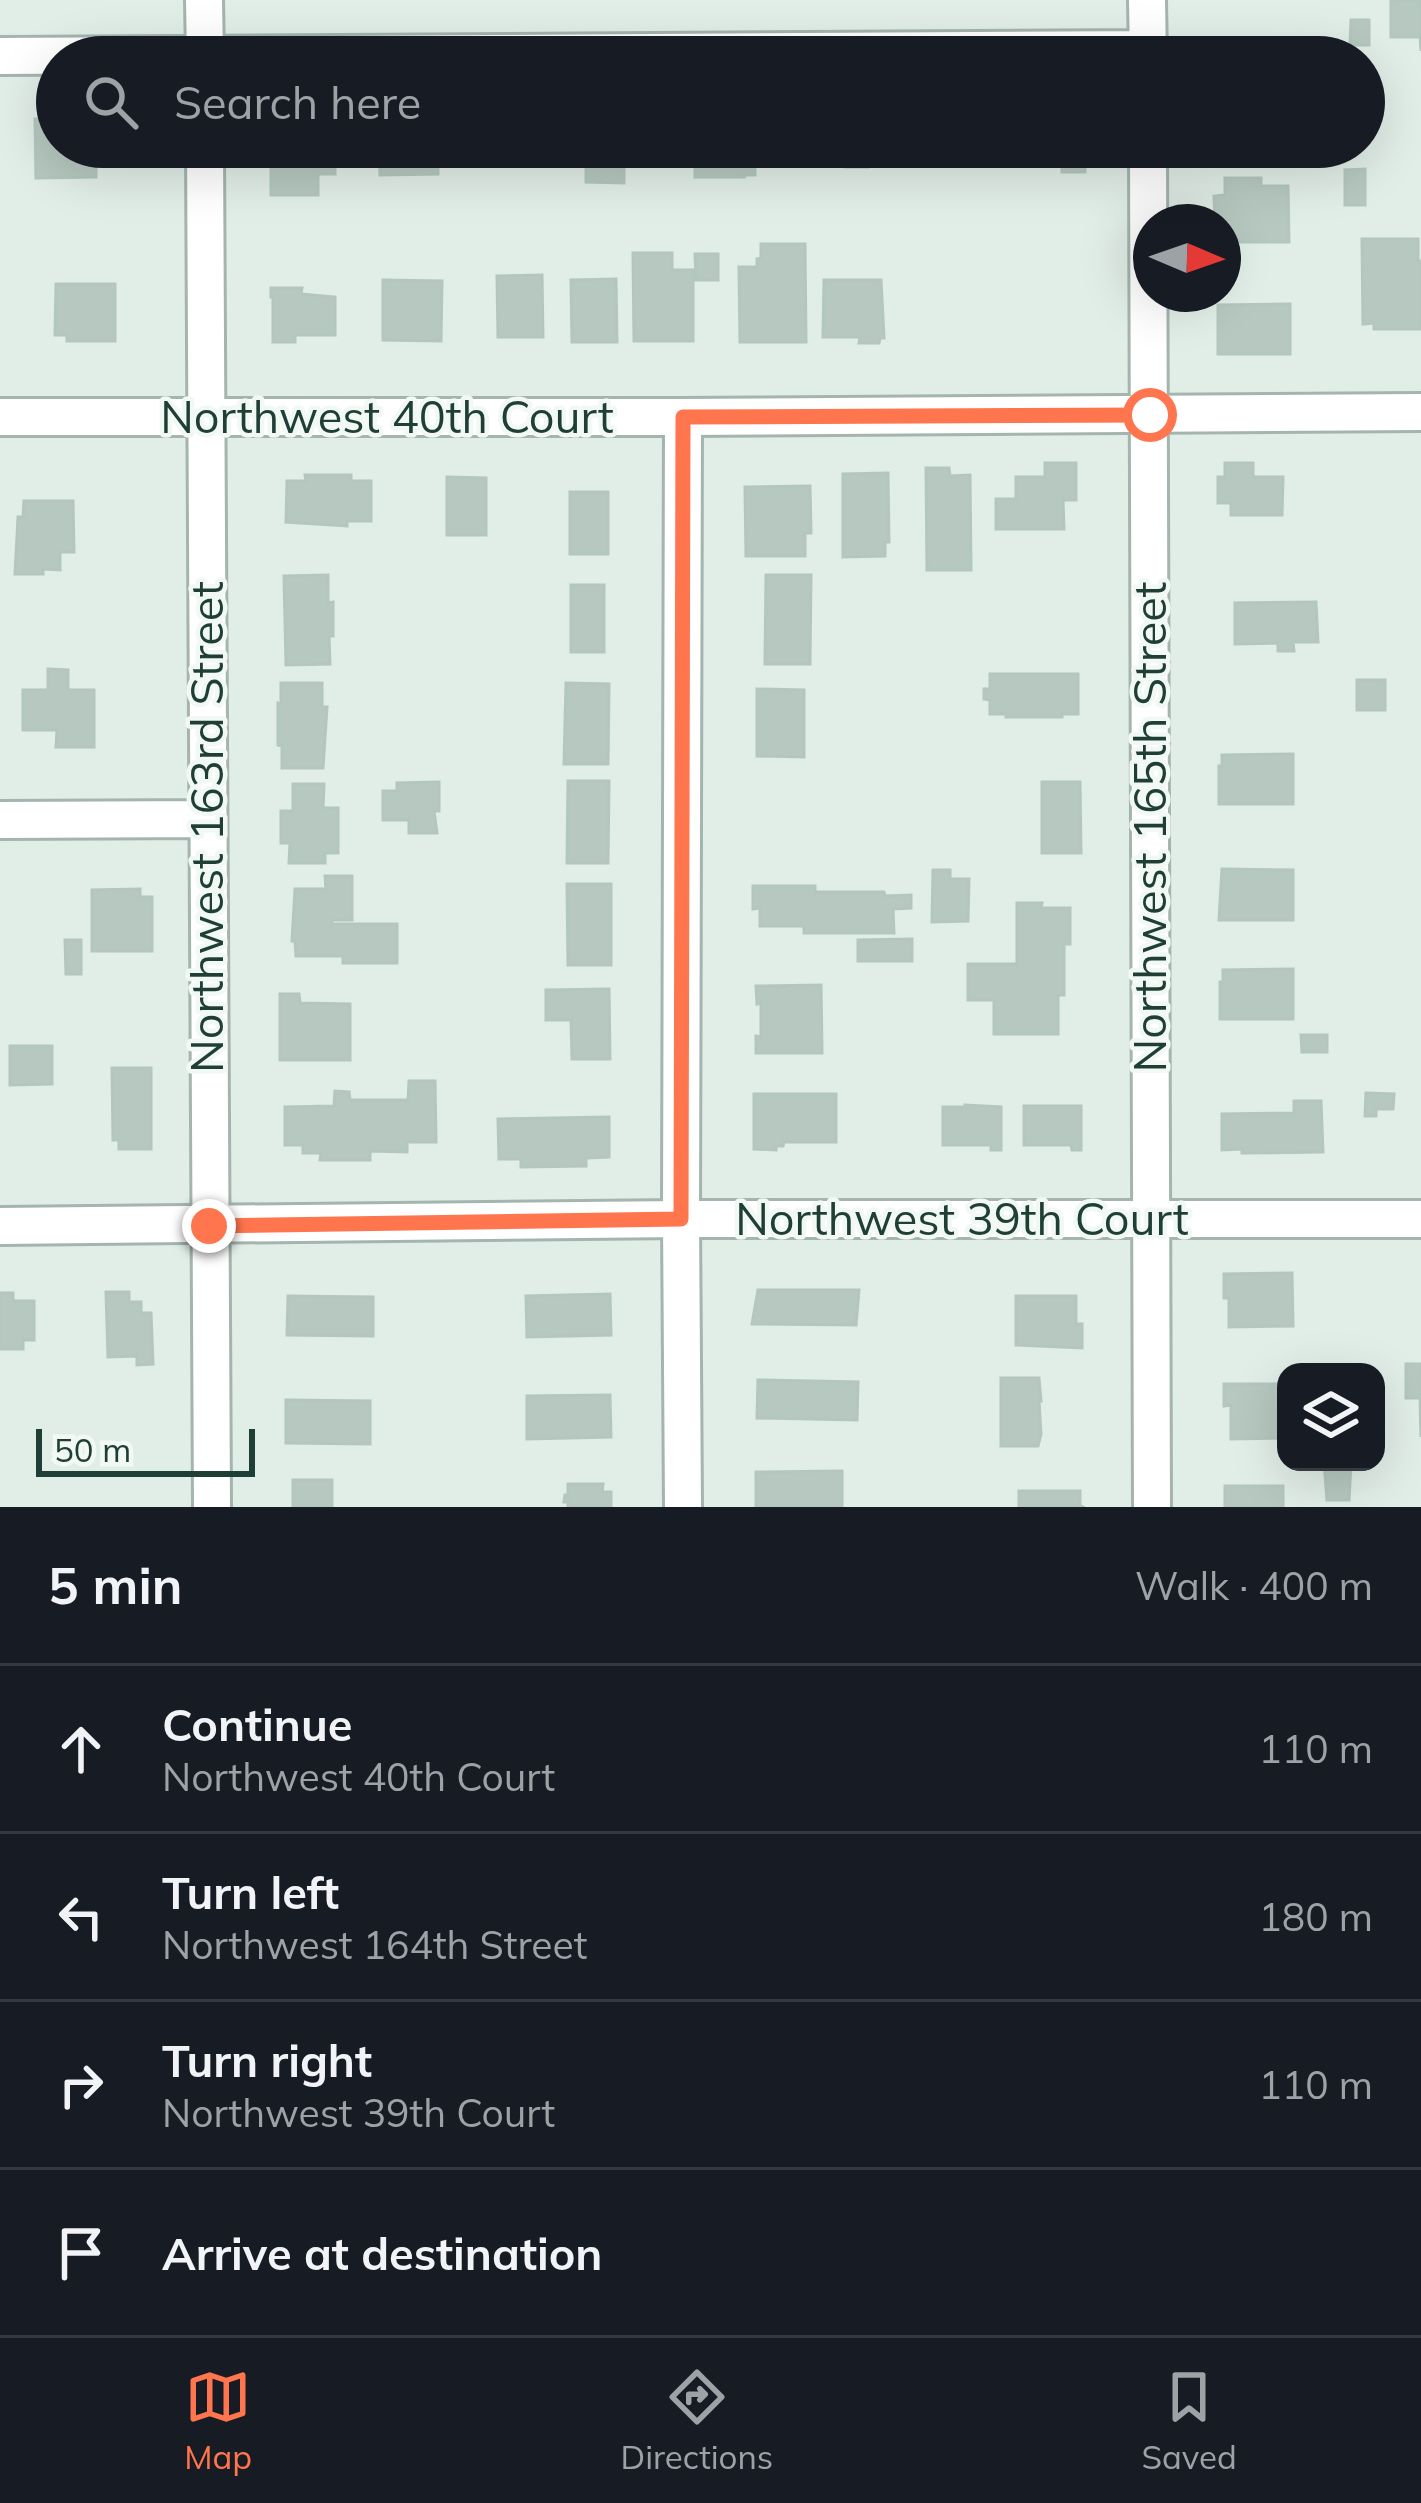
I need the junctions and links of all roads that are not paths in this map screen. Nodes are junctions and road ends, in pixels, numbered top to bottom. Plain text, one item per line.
1 (204, 0) edge
2 (1147, 0) edge
3 (205, 36) edge
4 (1148, 36) edge
5 (0, 56) edge
6 (36, 56) edge
7 (205, 168) edge
8 (1148, 168) edge
9 (1421, 412) edge
10 (1150, 415) junction
11 (0, 417) edge
12 (206, 417) junction
13 (683, 417) junction
14 (207, 819) junction
15 (0, 820) edge
16 (681, 1219) junction
17 (1150, 1219) junction
18 (1421, 1219) edge
19 (0, 1226) edge
20 (209, 1226) junction
21 (212, 1507) edge
22 (683, 1507) edge
23 (1152, 1507) edge

1 - 3 street
2 - 4 street
5 - 6 street
7 - 12 street, Northwest 163rd Street
8 - 10 street, Northwest 165th Street
9 - 10 street, Northwest 40th Court
10 - 13 street, Northwest 40th Court
10 - 17 street, Northwest 165th Street
11 - 12 street, Northwest 40th Court
12 - 13 street, Northwest 40th Court
12 - 14 street, Northwest 163rd Street
13 - 16 street
14 - 15 street
14 - 20 street, Northwest 163rd Street
16 - 17 street, Northwest 39th Court
16 - 20 street, Northwest 39th Court
16 - 22 street
17 - 18 street, Northwest 39th Court
17 - 23 street, Northwest 165th Street
19 - 20 street, Northwest 39th Court
20 - 21 street, Northwest 163rd Street

